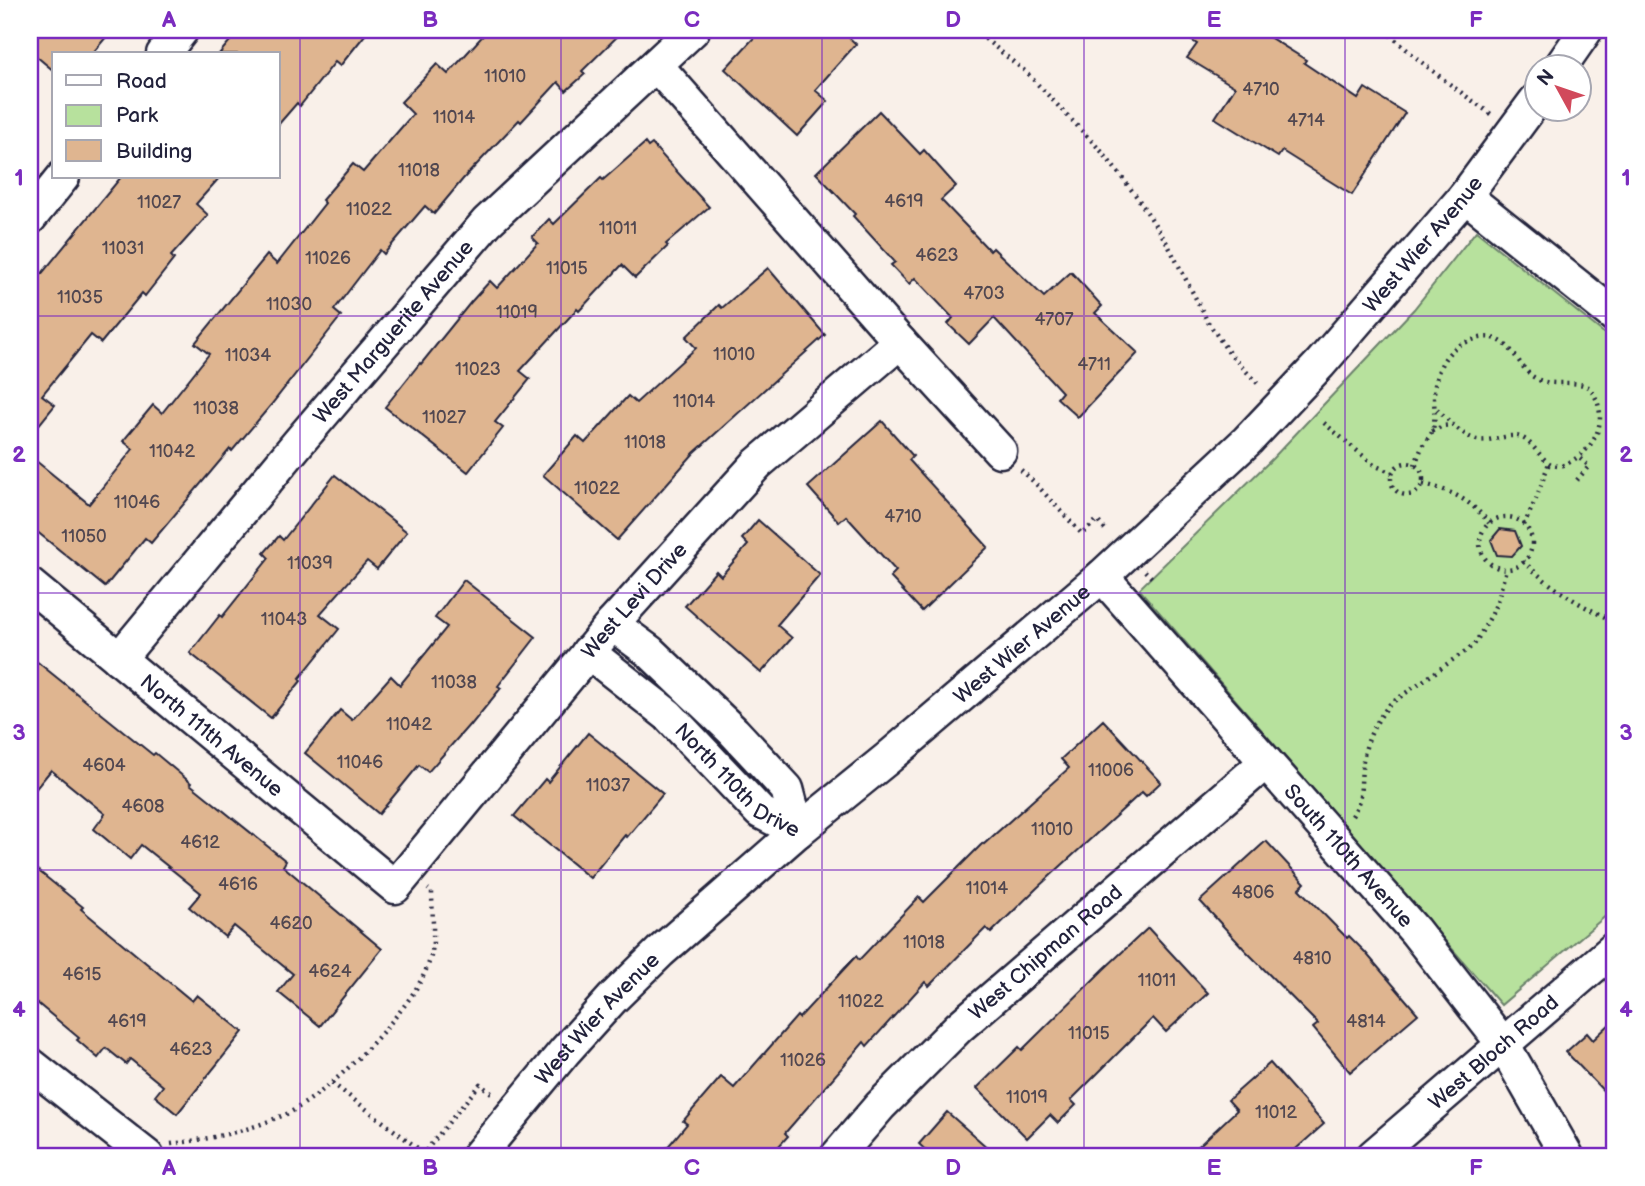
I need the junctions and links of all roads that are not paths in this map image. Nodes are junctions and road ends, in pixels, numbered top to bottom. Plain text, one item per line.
1 (183, 30) edge
2 (694, 30) edge
3 (1586, 30) edge
4 (165, 52) edge
5 (1571, 52) edge
6 (656, 65) junction
7 (1522, 120) edge
8 (63, 178) edge
9 (1465, 196) junction
10 (30, 218) edge
11 (1615, 316) edge
12 (900, 342) junction
13 (1000, 451) road end
14 (1102, 576) junction
15 (30, 585) edge
16 (612, 624) junction
17 (588, 652) junction
18 (119, 659) junction
19 (1266, 762) junction
20 (798, 831) junction
21 (402, 878) joint
22 (1615, 948) edge
23 (1503, 1044) junction
24 (30, 1064) edge
25 (157, 1151) edge
26 (492, 1154) edge
27 (837, 1156) edge
28 (1373, 1156) edge
29 (1567, 1156) edge

1 - 4 street
2 - 6 street, West Marguerite Avenue
3 - 5 street
6 - 12 street
6 - 18 street, West Marguerite Avenue
7 - 9 street, West Wier Avenue
8 - 10 street
9 - 11 street
9 - 14 street, West Wier Avenue
12 - 13 street
12 - 16 street, West Levi Drive
14 - 19 street, South 110th Avenue
14 - 20 street, West Wier Avenue
15 - 18 street, North 111th Avenue
16 - 17 street, West Levi Drive
16 - 20 street, North 110th Drive
17 - 20 street, North 110th Drive
17 - 21 street, West Levi Drive
18 - 21 street, North 111th Avenue
19 - 23 street, South 110th Avenue
19 - 27 street, West Chipman Road
20 - 26 street, West Wier Avenue
22 - 23 street, West Bloch Road
23 - 28 street, West Bloch Road
23 - 29 street, South 110th Avenue
24 - 25 street

